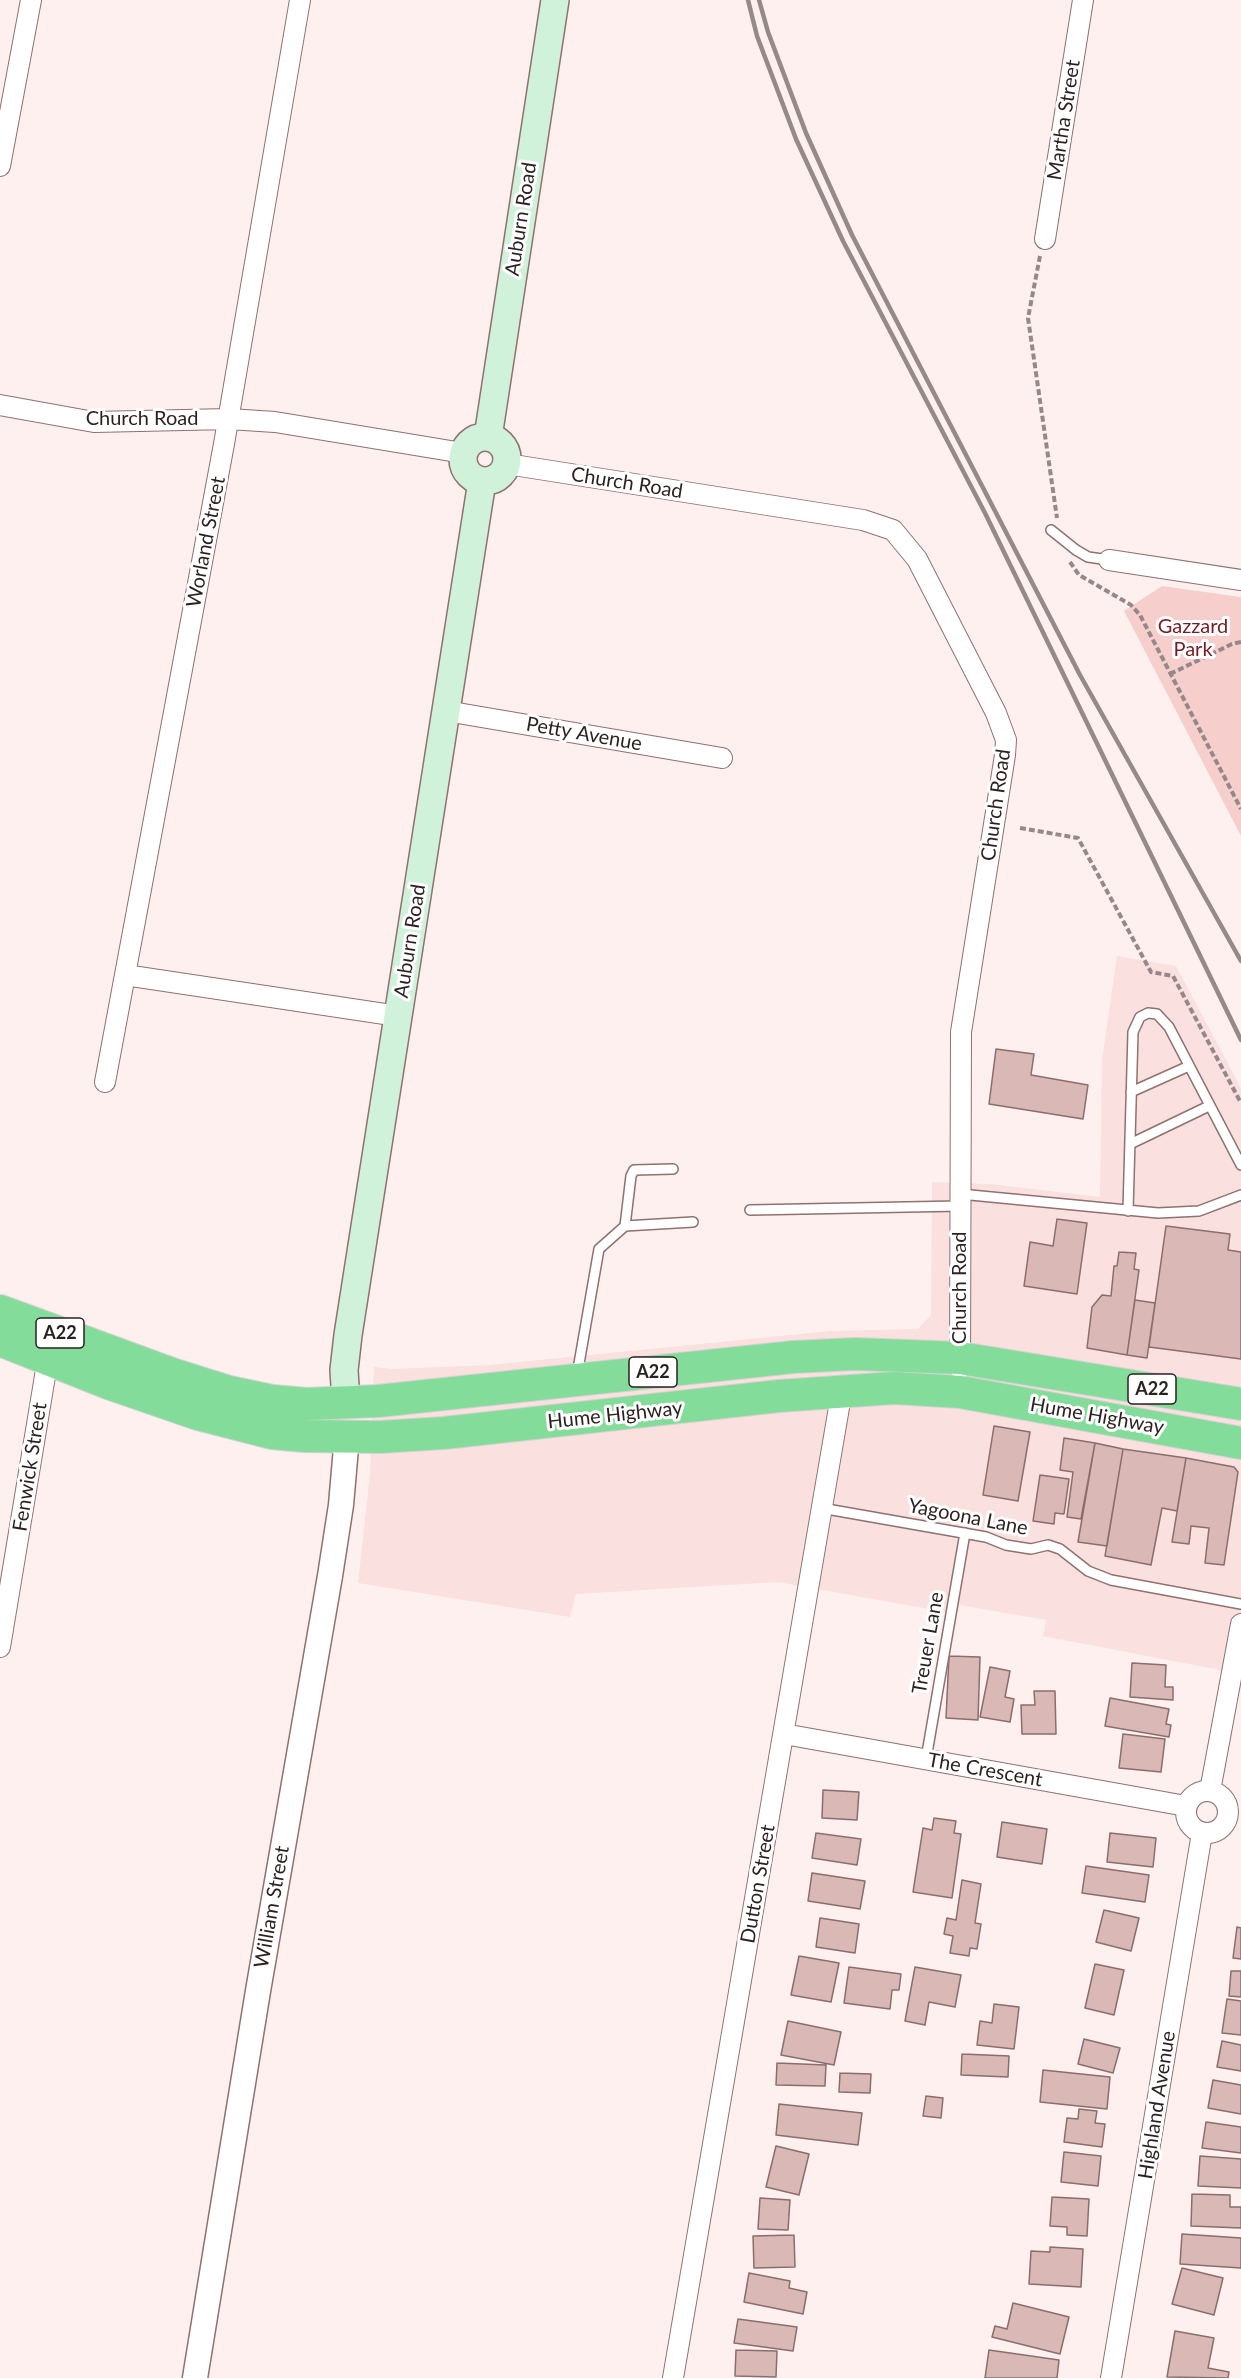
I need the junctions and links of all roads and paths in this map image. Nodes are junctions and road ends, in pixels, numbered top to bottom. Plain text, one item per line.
1 (31, 0) edge
2 (300, 0) edge
3 (555, 0) edge
4 (1083, 0) edge
5 (0, 166) edge
6 (1045, 239) joint
7 (0, 405) edge
8 (229, 419) junction
9 (488, 437) junction
10 (463, 453) junction
11 (507, 464) junction
12 (482, 481) junction
13 (1052, 530) dead end
14 (1063, 540) junction
15 (1109, 560) joint
16 (1241, 580) edge
17 (1241, 642) edge
18 (1170, 674) junction
19 (446, 711) junction
20 (722, 758) dead end
21 (1241, 809) edge
22 (1020, 828) dead end
23 (125, 975) junction
24 (398, 1016) junction
25 (1189, 1066) junction
26 (105, 1082) dead end
27 (1131, 1092) junction
28 (1241, 1103) edge
29 (1209, 1106) junction
30 (1130, 1144) junction
31 (1241, 1165) edge
32 (673, 1169) dead end
33 (1241, 1195) edge
34 (960, 1200) junction
35 (750, 1210) dead end
36 (1128, 1210) junction
37 (693, 1222) dead end
38 (625, 1226) junction
39 (0, 1311) edge
40 (0, 1340) edge
41 (48, 1358) junction
42 (960, 1358) junction
43 (576, 1380) junction
44 (842, 1390) junction
45 (960, 1392) junction
46 (346, 1402) junction
47 (1241, 1404) edge
48 (348, 1436) junction
49 (1241, 1443) edge
50 (821, 1508) junction
51 (965, 1533) junction
52 (1241, 1604) edge
53 (1241, 1624) edge
54 (0, 1647) edge
55 (784, 1734) junction
56 (926, 1759) junction
57 (1210, 1791) junction
58 (1186, 1806) junction
59 (1234, 1817) edge
60 (1202, 1833) junction
61 (195, 2378) edge
62 (673, 2378) edge
63 (1111, 2378) edge

1 - 5 street
2 - 8 street, Worland Street
3 - 9 main road, Auburn Road
4 - 6 street, Martha Street
6 - 14 path
7 - 8 street, Church Road
8 - 10 street, Church Road
8 - 23 street, Worland Street
9 - 10 main road
9 - 11 main road
10 - 12 main road
11 - 12 main road
11 - 34 street, Church Road
12 - 19 main road, Auburn Road
13 - 14 lane
14 - 15 lane
14 - 18 path
15 - 16 street
17 - 18 path
18 - 21 path
19 - 20 street, Petty Avenue
19 - 24 main road, Auburn Road
22 - 28 path
23 - 24 street
23 - 26 street, Worland Street
24 - 46 main road, Auburn Road
25 - 27 lane
25 - 27 lane
25 - 29 lane
27 - 30 lane
29 - 30 lane
29 - 31 lane
30 - 36 lane
32 - 38 lane
33 - 36 lane
34 - 35 lane
34 - 36 lane
34 - 42 street, Church Road
37 - 38 lane
38 - 43 lane
39 - 46 highway, Hume Highway / A22
40 - 41 highway, Hume Highway / A22
41 - 48 highway, Hume Highway / A22
41 - 54 street, Fenwick Street
42 - 43 highway, Hume Highway / A22
42 - 45 street, Church Road
42 - 47 highway, Hume Highway / A22
43 - 46 highway, Hume Highway / A22
44 - 45 highway, Hume Highway / A22
44 - 48 highway, Hume Highway / A22
44 - 50 street, Dutton Street
45 - 49 highway, Hume Highway / A22
46 - 48 highway
48 - 61 street, William Street
50 - 51 lane, Yagoona Lane
50 - 55 street, Dutton Street
51 - 52 lane, Yagoona Lane
51 - 56 lane, Treuer Lane
53 - 57 street
55 - 56 street, The Crescent
55 - 62 street, Dutton Street
56 - 58 street, The Crescent
57 - 58 street
57 - 59 street
58 - 60 street
59 - 60 street
60 - 63 street, Highland Avenue

